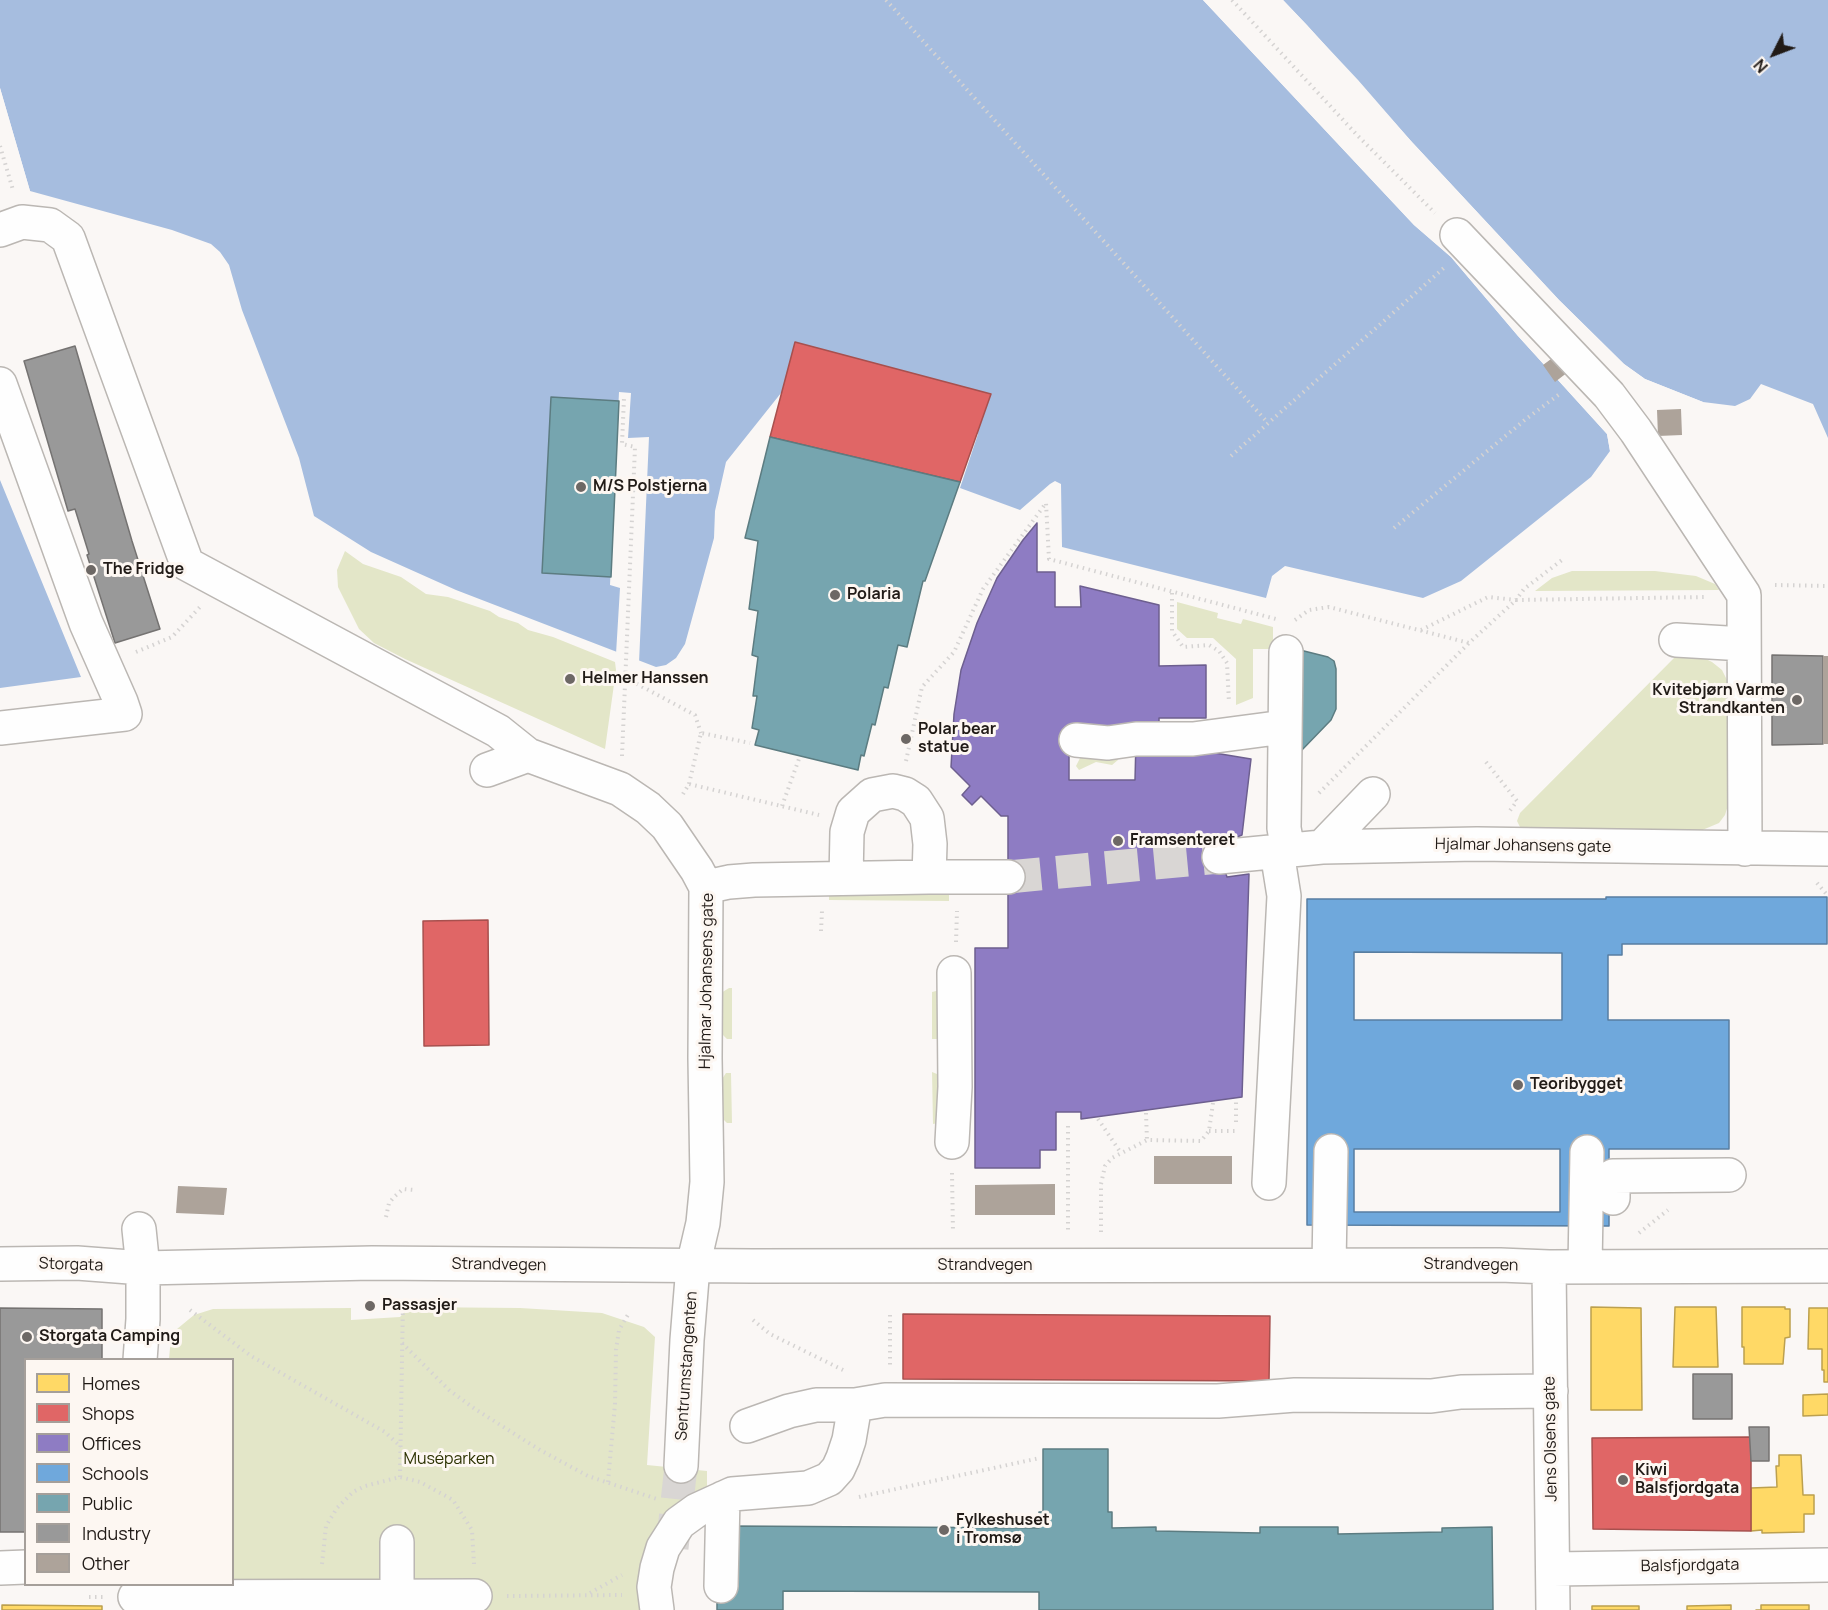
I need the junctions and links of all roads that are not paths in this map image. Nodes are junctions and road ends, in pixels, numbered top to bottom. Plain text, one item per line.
1 (11, 226) edge
2 (1454, 249) road end
3 (0, 384) edge
4 (1676, 640) dead end
5 (1744, 644) junction
6 (1286, 652) dead end
7 (1284, 727) junction
8 (0, 728) edge
9 (1076, 740) dead end
10 (528, 755) junction
11 (487, 770) dead end
12 (1373, 795) dead end
13 (1283, 844) junction
14 (1322, 847) junction
15 (1744, 849) junction
16 (1828, 849) edge
17 (1219, 857) tunnel mouth
18 (929, 877) junction
19 (846, 878) junction
20 (1008, 878) tunnel mouth
21 (706, 887) junction
22 (954, 973) dead end
23 (952, 1142) road end
24 (1331, 1152) dead end
25 (1587, 1152) dead end
26 (1729, 1175) dead end
27 (1269, 1183) dead end
28 (1613, 1198) dead end
29 (139, 1229) dead end
30 (0, 1264) edge
31 (1329, 1265) junction
32 (693, 1266) junction
33 (1828, 1266) edge
34 (1549, 1267) junction
35 (1585, 1267) junction
36 (143, 1268) junction
37 (140, 1358) edge
38 (1551, 1390) junction
39 (855, 1406) junction
40 (747, 1426) dead end
41 (681, 1466) tunnel mouth
42 (710, 1504) junction
43 (397, 1542) dead end
44 (1828, 1565) edge
45 (0, 1568) edge
46 (24, 1568) edge
47 (1553, 1569) junction
48 (721, 1586) dead end
49 (397, 1596) junction
50 (475, 1596) road end
51 (135, 1597) edge
52 (656, 1603) edge
53 (1553, 1610) edge

1 - 10 street
2 - 5 street
3 - 8 street
4 - 5 street
5 - 15 street
6 - 7 street
7 - 9 street
7 - 13 street
10 - 11 street
10 - 21 street
12 - 14 street
13 - 14 street, Hjalmar Johansens gate
13 - 17 street, Hjalmar Johansens gate
13 - 27 street
14 - 15 street, Hjalmar Johansens gate
15 - 16 street, Hjalmar Johansens gate
18 - 19 street, Hjalmar Johansens gate
18 - 19 street
18 - 20 street, Hjalmar Johansens gate
19 - 21 street, Hjalmar Johansens gate
21 - 32 street, Hjalmar Johansens gate
22 - 23 street
24 - 31 street
25 - 35 street
26 - 28 street
29 - 36 street
30 - 36 street, Storgata
31 - 32 street, Strandvegen
31 - 34 street, Strandvegen
32 - 36 street, Strandvegen
32 - 41 street, Sentrumstangenten
33 - 35 street, Strandvegen
34 - 35 street, Strandvegen
34 - 38 street, Jens Olsens gate
36 - 37 street
38 - 39 street
38 - 47 street, Jens Olsens gate
39 - 40 street
39 - 42 street
42 - 48 street
42 - 52 street
43 - 49 street
44 - 47 street, Balsfjordgata
45 - 46 street
47 - 53 street, Jens Olsens gate
49 - 50 street
49 - 51 street

